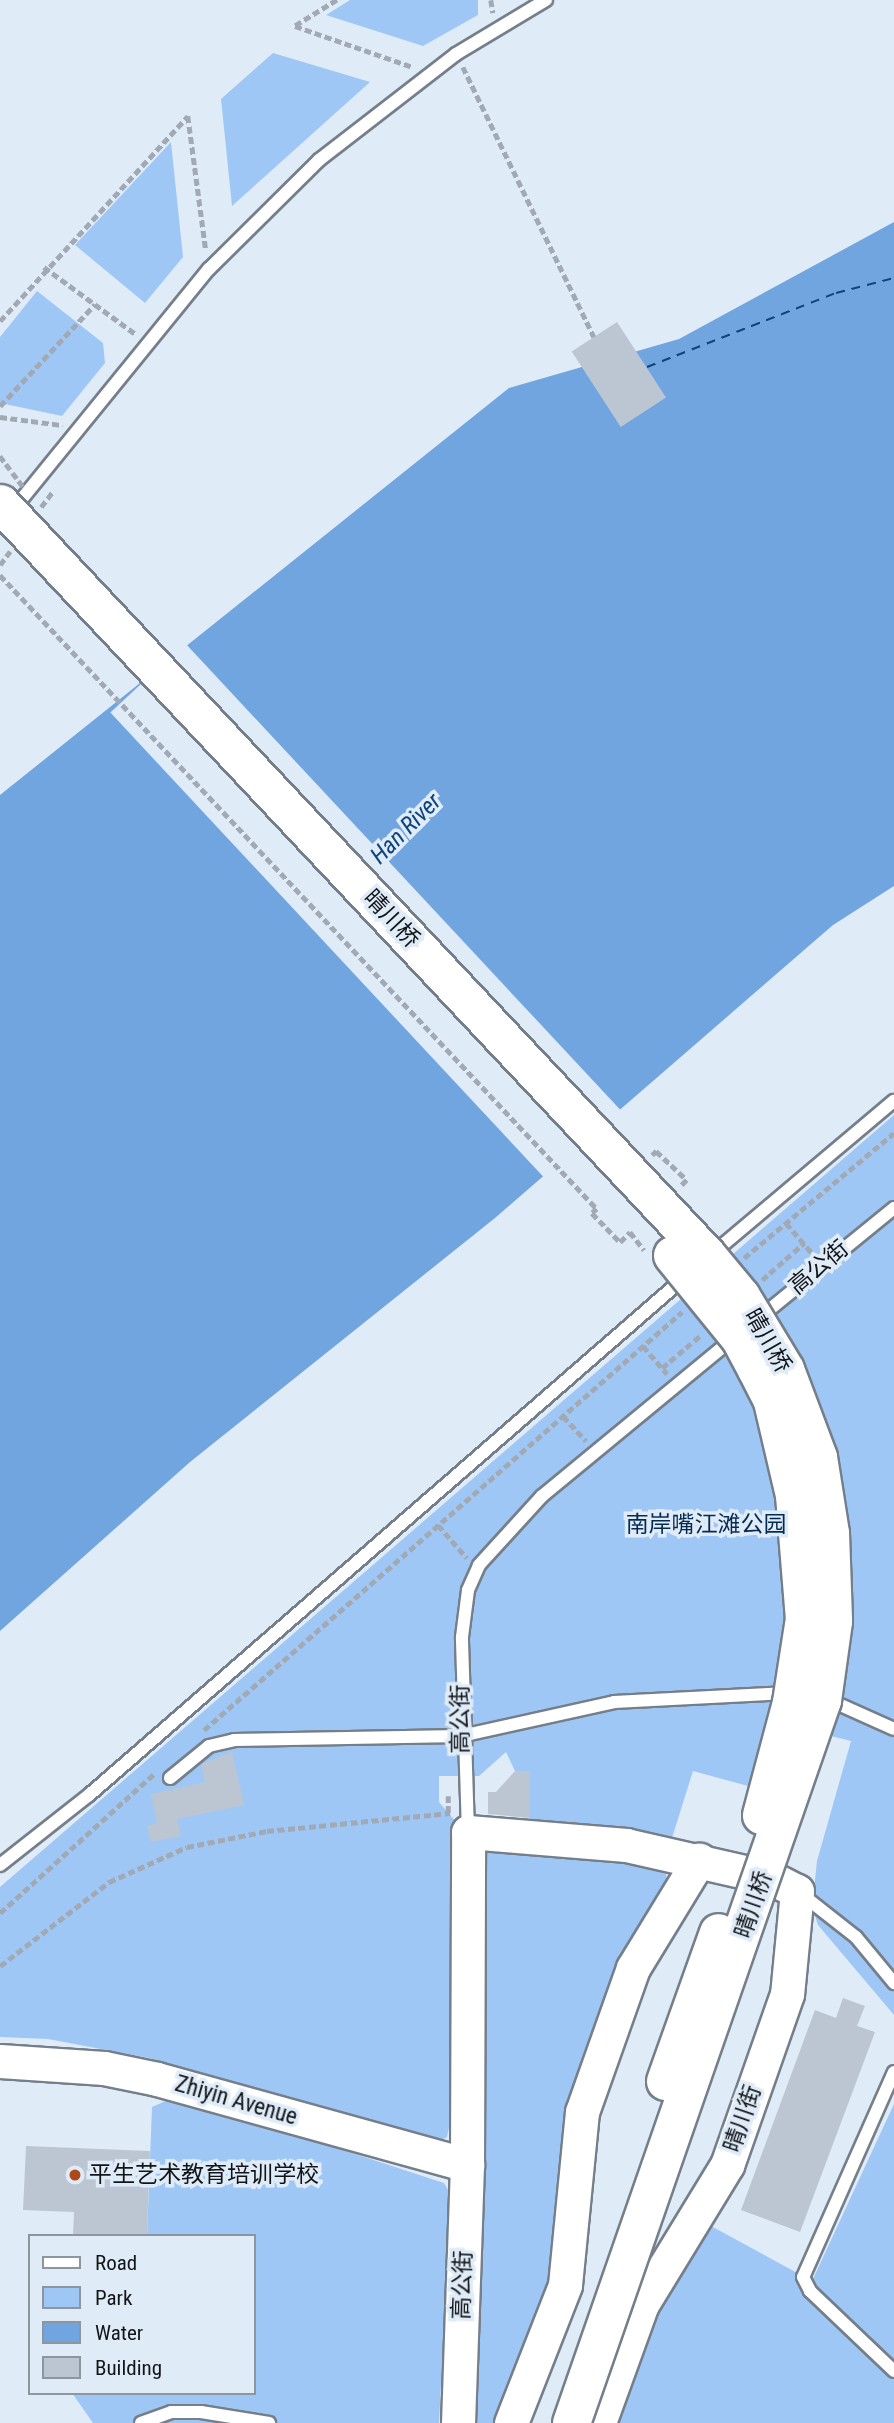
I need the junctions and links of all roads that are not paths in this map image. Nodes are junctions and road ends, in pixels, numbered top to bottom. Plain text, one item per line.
1 (546, 0) edge
2 (0, 503) edge
3 (0, 525) edge
4 (0, 540) edge
5 (894, 1101) edge
6 (894, 1208) edge
7 (894, 1729) edge
8 (461, 1736) junction
9 (165, 1773) road end
10 (460, 1819) junction
11 (699, 1860) junction
12 (0, 1865) edge
13 (797, 1891) junction
14 (894, 1983) edge
15 (0, 2062) edge
16 (894, 2072) edge
17 (467, 2165) junction
18 (894, 2371) edge
19 (141, 2423) edge
20 (268, 2423) edge
21 (458, 2423) edge
22 (512, 2423) edge
23 (544, 2423) edge
24 (570, 2423) edge
25 (599, 2423) edge

1 - 3 lane
2 - 24 main road, 晴川桥, bridge
4 - 23 main road, 晴川桥, bridge
5 - 12 lane
6 - 8 lane, 高公街
7 - 8 lane
8 - 9 lane
8 - 10 lane, 高公街
10 - 11 street
10 - 17 street, 高公街
11 - 13 street
11 - 22 street
13 - 14 lane
13 - 25 street, 晴川街
15 - 17 street, Zhiyin Avenue
16 - 18 lane
17 - 21 street, 高公街
19 - 20 lane

